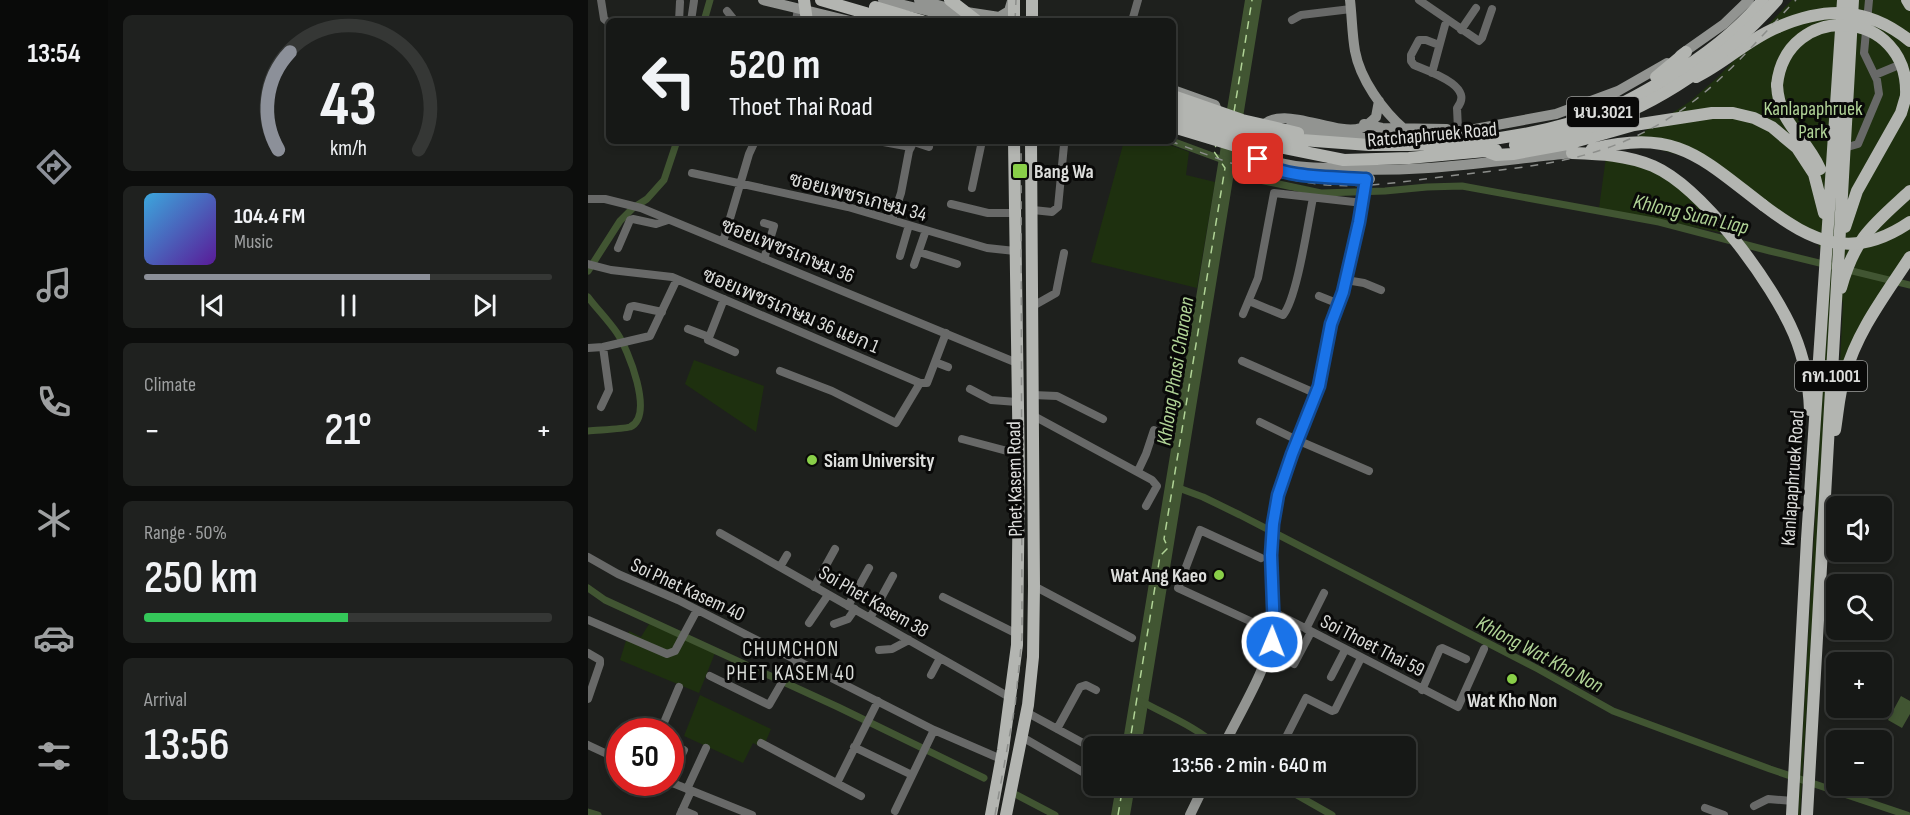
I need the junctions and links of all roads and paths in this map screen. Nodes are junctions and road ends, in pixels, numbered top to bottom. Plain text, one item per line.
1 (601, 0) edge
2 (763, 0) edge
3 (821, 0) edge
4 (850, 0) edge
5 (883, 0) edge
6 (919, 0) edge
7 (950, 0) edge
8 (1013, 0) edge
9 (1138, 0) edge
10 (1419, 0) edge
11 (1749, 0) edge
12 (1764, 0) edge
13 (1777, 0) edge
14 (1843, 0) edge
15 (1853, 0) edge
16 (1907, 0) edge
17 (694, 1) edge
18 (680, 2) dead end
19 (1867, 2) edge
20 (1032, 3) edge
21 (801, 4) edge
22 (1350, 5) edge
23 (1910, 5) edge
24 (1476, 8) dead end
25 (1492, 9) dead end
26 (727, 11) dead end
27 (937, 13) junction
28 (679, 18) edge
29 (691, 18) edge
30 (733, 18) edge
31 (841, 18) edge
32 (883, 18) edge
33 (913, 18) edge
34 (950, 18) edge
35 (958, 18) edge
36 (973, 18) edge
37 (1014, 18) edge
38 (1031, 18) edge
39 (1038, 18) edge
40 (1133, 18) edge
41 (606, 20) edge
42 (1292, 20) dead end
43 (1445, 25) dead end
44 (1461, 30) junction
45 (1910, 41) edge
46 (1439, 45) junction
47 (1686, 52) junction
48 (1899, 65) dead end
49 (1432, 73) junction
50 (1875, 75) junction
51 (1176, 91) edge
52 (1639, 95) junction
53 (1176, 97) edge
54 (1379, 101) junction
55 (1176, 107) edge
56 (1608, 110) junction
57 (1176, 117) edge
58 (1176, 117) edge
59 (1366, 124) junction
60 (1176, 128) edge
61 (1404, 129) junction
62 (1458, 129) junction
63 (1474, 129) junction
64 (1321, 140) junction
65 (754, 144) edge
66 (913, 144) edge
67 (917, 144) edge
68 (981, 144) edge
69 (1012, 144) edge
70 (1031, 144) edge
71 (1064, 146) dead end
72 (929, 147) dead end
73 (1844, 148) junction
74 (1488, 152) junction
75 (1572, 153) junction
76 (1344, 160) junction
77 (1438, 168) junction
78 (692, 173) dead end
79 (740, 184) junction
80 (972, 188) dead end
81 (1910, 191) edge
82 (1365, 192) junction
83 (1313, 198) junction
84 (588, 199) edge
85 (951, 204) dead end
86 (1033, 210) junction
87 (1015, 213) junction
88 (668, 220) junction
89 (892, 220) junction
90 (1910, 222) edge
91 (764, 223) dead end
92 (909, 225) junction
93 (926, 230) junction
94 (1828, 232) junction
95 (723, 242) junction
96 (618, 248) dead end
97 (1015, 251) junction
98 (919, 252) junction
99 (1064, 253) dead end
100 (900, 256) dead end
101 (1910, 257) edge
102 (764, 259) junction
103 (957, 264) dead end
104 (1837, 264) junction
105 (592, 265) edge
106 (914, 265) dead end
107 (677, 279) junction
108 (1346, 280) junction
109 (1381, 291) dead end
110 (1319, 296) dead end
111 (724, 299) junction
112 (1249, 301) junction
113 (1339, 304) junction
114 (1033, 306) junction
115 (662, 312) junction
116 (1243, 314) dead end
117 (627, 317) dead end
118 (688, 329) dead end
119 (946, 333) junction
120 (708, 337) junction
121 (603, 347) junction
122 (588, 348) edge
123 (735, 352) dead end
124 (1242, 361) dead end
125 (935, 362) junction
126 (1017, 363) junction
127 (948, 367) dead end
128 (780, 371) dead end
129 (920, 383) junction
130 (970, 389) dead end
131 (1317, 394) junction
132 (1033, 395) junction
133 (1017, 402) junction
134 (601, 407) dead end
135 (1018, 416) junction
136 (1032, 416) junction
137 (1103, 419) dead end
138 (1260, 422) dead end
139 (1154, 430) dead end
140 (962, 439) dead end
141 (1297, 440) junction
142 (1018, 454) junction
143 (1138, 471) junction
144 (1369, 471) dead end
145 (1825, 481) junction
146 (1146, 506) dead end
147 (1809, 516) junction
148 (720, 533) dead end
149 (835, 549) dead end
150 (786, 555) dead end
151 (588, 557) edge
152 (1261, 558) dead end
153 (780, 567) junction
154 (869, 568) dead end
155 (893, 576) dead end
156 (1034, 586) junction
157 (814, 587) junction
158 (1323, 593) dead end
159 (828, 595) junction
160 (943, 597) dead end
161 (851, 608) junction
162 (697, 610) junction
163 (1272, 612) junction
164 (870, 618) junction
165 (588, 620) edge
166 (809, 623) dead end
167 (834, 624) dead end
168 (1308, 630) junction
169 (1274, 632) junction
170 (1017, 634) junction
171 (1132, 638) dead end
172 (909, 640) junction
173 (879, 650) dead end
174 (1345, 650) junction
175 (1484, 650) dead end
176 (588, 653) edge
177 (940, 658) junction
178 (1361, 658) junction
179 (1466, 659) dead end
180 (797, 660) junction
181 (1294, 663) dead end
182 (931, 675) dead end
183 (710, 676) dead end
184 (1331, 677) dead end
185 (679, 687) dead end
186 (1096, 690) dead end
187 (1422, 690) junction
188 (1011, 698) junction
189 (588, 699) edge
190 (878, 701) junction
191 (1026, 711) junction
192 (666, 718) edge
193 (1057, 729) junction
194 (934, 730) junction
195 (1228, 736) edge
196 (1287, 736) edge
197 (1022, 737) junction
198 (761, 743) dead end
199 (1083, 743) edge
200 (588, 745) edge
201 (854, 747) junction
202 (706, 748) dead end
203 (606, 752) edge
204 (1001, 762) junction
205 (1016, 768) junction
206 (1083, 772) edge
207 (912, 775) junction
208 (998, 778) junction
209 (1013, 781) junction
210 (837, 783) junction
211 (684, 788) edge
212 (689, 790) junction
213 (861, 796) dead end
214 (1198, 796) edge
215 (1793, 801) junction
216 (1754, 806) dead end
217 (1705, 808) dead end
218 (895, 811) dead end
219 (681, 813) edge
220 (694, 815) edge
221 (753, 815) edge
222 (991, 815) edge
223 (1006, 815) edge
224 (1190, 815) edge
225 (1724, 815) edge
226 (1792, 815) edge
227 (1807, 815) edge

1 - 41 street
2 - 21 main road
3 - 32 main road
4 - 33 main road
5 - 27 main road
6 - 8 main road
7 - 36 main road, bridge
8 - 37 main road
9 - 40 street
10 - 44 street
11 - 47 main road, Ratchaphruek Road / นบ.3021
12 - 52 main road, Ratchaphruek Road / นบ.3021
13 - 74 main road, Ratchaphruek Road / นบ.3021, bridge
14 - 94 main road, Kanlapaphruek Road / กท.1001
15 - 73 main road, Kanlapaphruek Road / กท.1001
16 - 23 main road
17 - 29 street
18 - 28 street
19 - 50 street
20 - 38 main road
20 - 39 main road
21 - 31 main road
22 - 42 street
22 - 54 main road
24 - 44 street
25 - 44 street
26 - 30 street
27 - 34 main road
27 - 35 main road
43 - 46 street
45 - 56 main road, bridge
46 - 49 street
46 - 49 street
47 - 52 main road
47 - 63 main road, Ratchaphruek Road / นบ.3021
48 - 50 street
49 - 62 street
50 - 73 street
51 - 57 main road
52 - 56 main road, Ratchaphruek Road / นบ.3021
53 - 64 main road, bridge
54 - 59 main road
54 - 61 main road
55 - 64 main road, Ratchaphruek Road / นบ.3021, bridge
56 - 64 main road, Ratchaphruek Road / นบ.3021, bridge
58 - 76 main road, Ratchaphruek Road / นบ.3021, bridge
59 - 61 main road
59 - 82 main road
60 - 76 main road, bridge
61 - 62 main road
62 - 63 main road
63 - 77 main road, Ratchaphruek Road
65 - 79 street
66 - 89 street
67 - 72 street
68 - 80 street
69 - 87 main road, Phet Kasem Road
70 - 86 main road, Phet Kasem Road
71 - 86 street
73 - 104 main road, Kanlapaphruek Road / กท.1001
74 - 76 main road, Ratchaphruek Road / นบ.3021
74 - 94 main road
75 - 77 main road, Ratchaphruek Road
75 - 90 main road, bridge
75 - 147 main road
77 - 82 main road
78 - 79 street, ซอยเพชรเกษม 34
79 - 89 street, ซอยเพชรเกษม 34
79 - 95 street
81 - 104 main road
82 - 83 street
82 - 108 main road
83 - 112 street
83 - 112 street
84 - 88 street, ซอยเพชรเกษม 36
85 - 87 street
86 - 114 main road, Phet Kasem Road
87 - 97 main road, Phet Kasem Road
88 - 95 street, ซอยเพชรเกษม 36
88 - 96 street
89 - 92 street, ซอยเพชรเกษม 34
91 - 102 street
92 - 93 street, ซอยเพชรเกษม 34
92 - 100 street
93 - 97 street, ซอยเพชรเกษม 34
93 - 98 street
94 - 104 main road, Kanlapaphruek Road / กท.1001
94 - 104 main road, bridge
95 - 102 street, ซอยเพชรเกษม 36
97 - 126 main road, Phet Kasem Road
98 - 103 street
98 - 106 street
99 - 114 street
101 - 145 main road
102 - 119 street, ซอยเพชรเกษม 36
104 - 145 main road, Kanlapaphruek Road / กท.1001
104 - 147 main road, Kanlapaphruek Road / กท.1001
105 - 107 street, ซอยเพชรเกษม 36 แยก 1
107 - 111 street, ซอยเพชรเกษม 36 แยก 1
107 - 115 street
108 - 109 street
108 - 113 main road
110 - 113 street
111 - 120 street
111 - 129 street, ซอยเพชรเกษม 36 แยก 1
112 - 116 street
113 - 131 main road
114 - 132 main road, Phet Kasem Road
115 - 117 street
115 - 121 street
118 - 120 street
119 - 125 street
119 - 126 street, ซอยเพชรเกษม 36
120 - 123 street
121 - 122 street
121 - 134 street
124 - 131 street
125 - 127 street
125 - 129 street
126 - 133 main road, Phet Kasem Road
128 - 129 street
130 - 133 street
131 - 141 main road
132 - 136 main road, Phet Kasem Road
132 - 137 street
133 - 135 main road, Phet Kasem Road
135 - 136 main road
135 - 142 main road, Phet Kasem Road
136 - 143 street
136 - 156 main road, Phet Kasem Road
138 - 141 street
139 - 143 street
140 - 142 street
141 - 144 street
141 - 163 main road
142 - 170 main road, Phet Kasem Road
143 - 146 street
145 - 227 main road, Kanlapaphruek Road / กท.1001
147 - 215 main road, Kanlapaphruek Road / กท.1001
148 - 153 street, Soi Phet Kasem 38
149 - 157 street
150 - 153 street
151 - 162 street, Soi Phet Kasem 40
152 - 169 street
153 - 157 street, Soi Phet Kasem 38
154 - 161 street
155 - 164 street
156 - 171 street
156 - 191 main road, Phet Kasem Road
157 - 159 street, Soi Phet Kasem 38
158 - 168 street
159 - 161 street, Soi Phet Kasem 38
159 - 166 street
160 - 170 street
161 - 164 street, Soi Phet Kasem 38
161 - 167 street
162 - 165 street
162 - 180 street, Soi Phet Kasem 40
163 - 168 street, Soi Thoet Thai 59
163 - 169 main road
164 - 172 street, Soi Phet Kasem 38
168 - 174 street, Soi Thoet Thai 59
168 - 181 street
169 - 195 main road
170 - 188 main road, Phet Kasem Road
172 - 173 street
172 - 177 street, Soi Phet Kasem 38
174 - 178 street, Soi Thoet Thai 59
174 - 184 street
175 - 187 street, Soi Thoet Thai 59
176 - 189 street
177 - 182 street
177 - 188 street, Soi Phet Kasem 38
178 - 187 street, Soi Thoet Thai 59
178 - 196 street
179 - 187 street
180 - 183 street
180 - 190 street, Soi Phet Kasem 40
185 - 192 street
186 - 193 street
188 - 204 main road, Phet Kasem Road
190 - 194 street, Soi Phet Kasem 40
190 - 201 street
191 - 193 street
191 - 197 main road, Phet Kasem Road
193 - 199 street
194 - 204 street, Soi Phet Kasem 40
194 - 207 street
197 - 205 main road, Phet Kasem Road
197 - 206 street
198 - 210 street
200 - 203 street
201 - 207 street
201 - 210 street
202 - 212 street
204 - 205 main road
204 - 208 main road, Phet Kasem Road
205 - 209 main road, Phet Kasem Road
207 - 218 street
208 - 209 main road
208 - 222 main road, Phet Kasem Road
209 - 223 main road, Phet Kasem Road
210 - 213 street
211 - 212 street
212 - 219 street
212 - 221 street
214 - 224 main road
215 - 216 street
215 - 226 main road, Kanlapaphruek Road / กท.1001
217 - 225 street
219 - 220 street

